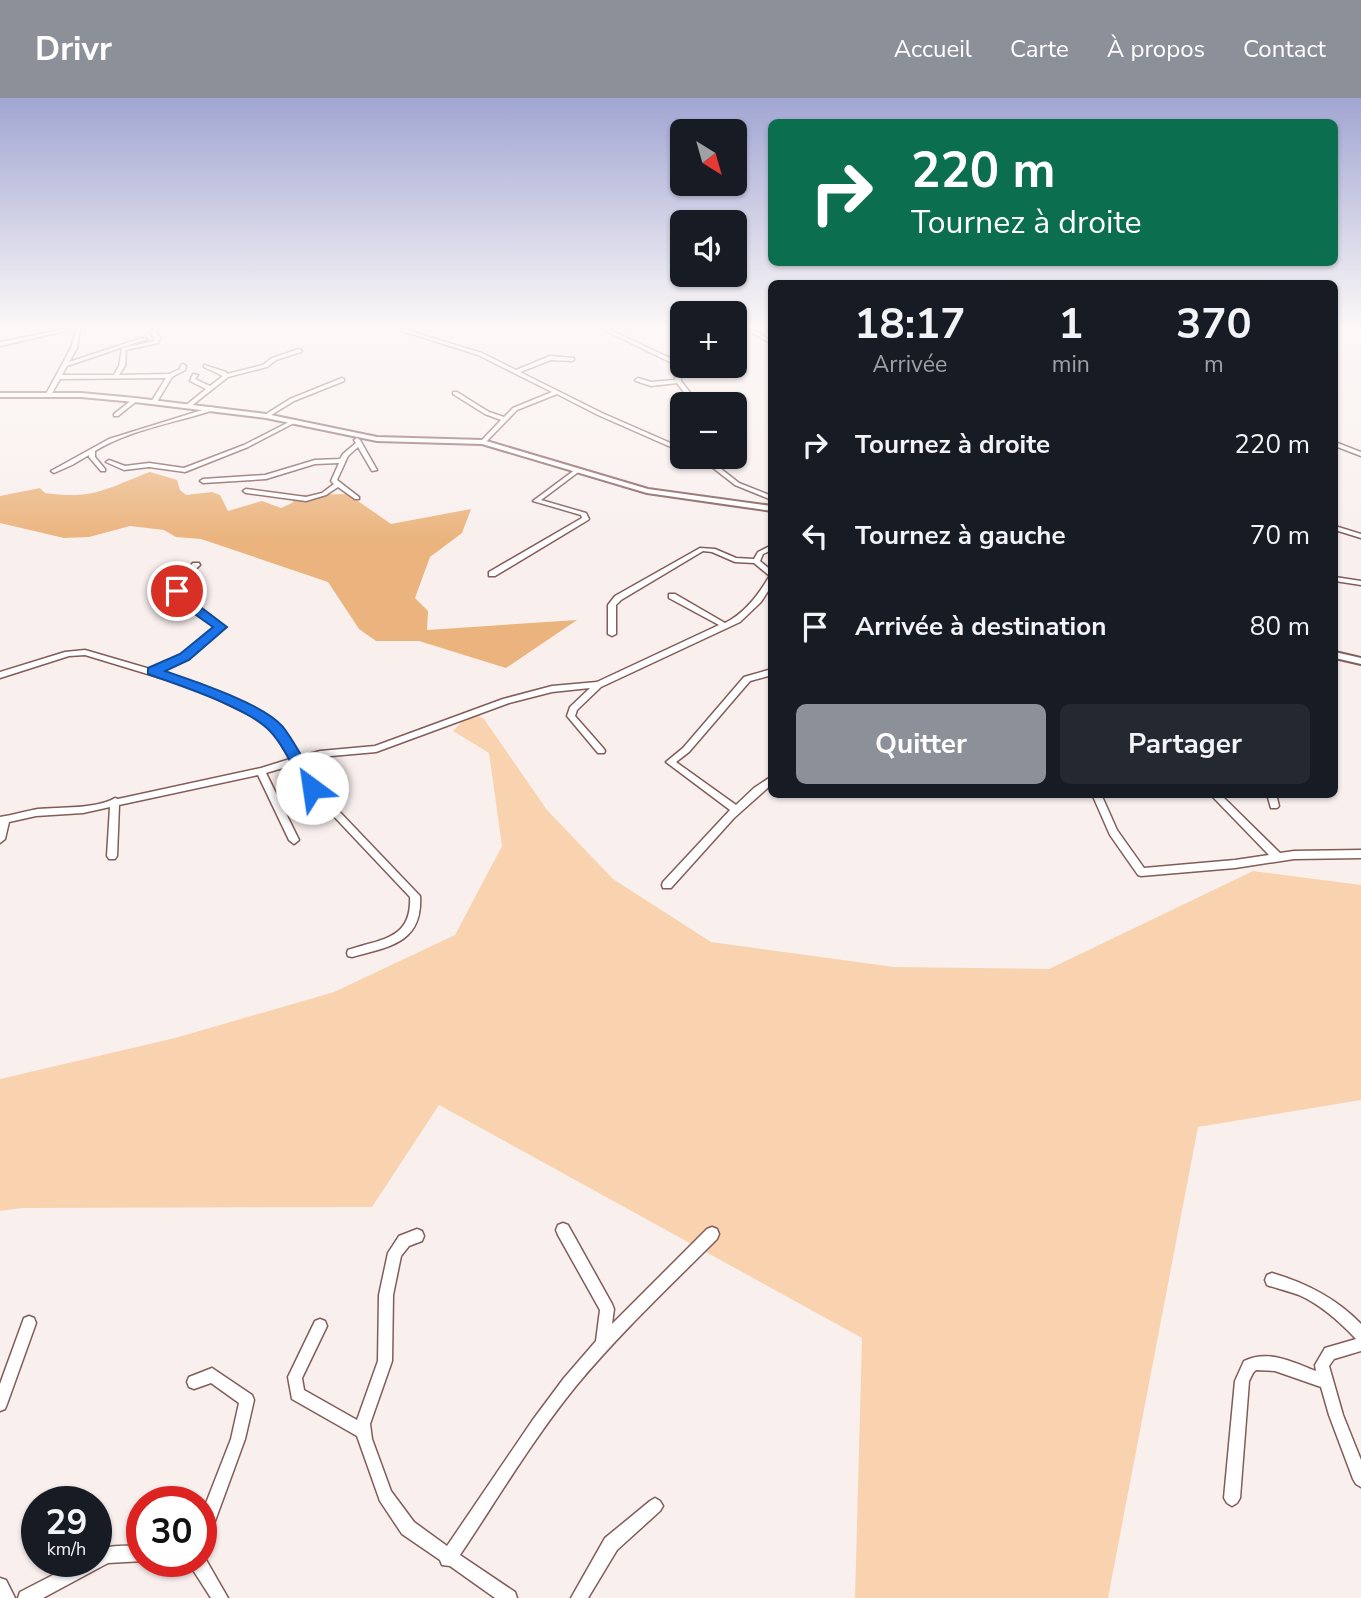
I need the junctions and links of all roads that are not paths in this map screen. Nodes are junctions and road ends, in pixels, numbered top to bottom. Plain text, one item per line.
1 (121, 399) edge
2 (156, 399) edge
3 (196, 399) edge
4 (294, 399) edge
5 (465, 399) edge
6 (540, 399) edge
7 (572, 399) edge
8 (135, 400) junction
9 (154, 402) junction
10 (188, 406) junction
11 (212, 409) junction
12 (116, 415) dead end
13 (266, 416) junction
14 (504, 419) junction
15 (291, 423) junction
16 (356, 435) junction
17 (482, 442) junction
18 (358, 444) junction
19 (670, 445) edge
20 (1338, 445) edge
21 (93, 452) junction
22 (1361, 454) edge
23 (343, 461) junction
24 (109, 462) dead end
25 (719, 469) edge
26 (103, 470) dead end
27 (374, 470) dead end
28 (578, 470) junction
29 (54, 471) dead end
30 (203, 481) dead end
31 (337, 485) junction
32 (246, 491) dead end
33 (768, 496) edge
34 (356, 498) dead end
35 (768, 508) edge
36 (1338, 529) edge
37 (1361, 536) edge
38 (768, 549) edge
39 (757, 561) junction
40 (196, 565) dead end
41 (768, 573) edge
42 (492, 574) dead end
43 (1338, 579) edge
44 (1361, 583) edge
45 (768, 584) edge
46 (671, 596) dead end
47 (726, 626) junction
48 (612, 634) dead end
49 (1338, 656) edge
50 (1361, 661) edge
51 (153, 671) junction
52 (768, 672) edge
53 (0, 675) edge
54 (598, 685) junction
55 (601, 751) dead end
56 (295, 762) junction
57 (261, 771) junction
58 (768, 781) edge
59 (1098, 798) edge
60 (1218, 798) edge
61 (1272, 798) edge
62 (116, 801) junction
63 (1274, 806) dead end
64 (735, 809) junction
65 (2, 821) edge
66 (0, 839) edge
67 (294, 840) dead end
68 (1361, 854) edge
69 (112, 856) dead end
70 (1278, 858) junction
71 (667, 885) dead end
72 (352, 953) dead end
73 (563, 1230) dead end
74 (712, 1234) dead end
75 (417, 1236) dead end
76 (1272, 1280) dead end
77 (29, 1323) dead end
78 (320, 1326) dead end
79 (1361, 1334) edge
80 (603, 1344) junction
81 (1361, 1344) edge
82 (1325, 1381) junction
83 (194, 1382) dead end
84 (0, 1404) edge
85 (363, 1431) junction
86 (1361, 1479) edge
87 (217, 1494) edge
88 (1232, 1498) dead end
89 (655, 1506) dead end
90 (448, 1559) junction
91 (66, 1577) edge
92 (207, 1577) edge
93 (0, 1586) edge
94 (7, 1598) edge
95 (26, 1598) edge
96 (220, 1598) edge
97 (509, 1598) edge
98 (579, 1598) edge

1 - 8 street
2 - 9 street
3 - 10 street
4 - 13 street
5 - 14 street
6 - 14 street
7 - 19 street
8 - 9 street
8 - 12 street
9 - 10 street
10 - 11 street
11 - 13 street
11 - 21 street
13 - 15 street
14 - 17 street
15 - 16 street
15 - 24 street
16 - 17 street
16 - 18 street
17 - 28 street
18 - 23 street
18 - 27 street
20 - 22 street
21 - 26 street
21 - 29 street
23 - 30 street
23 - 31 street
25 - 33 street
28 - 35 street
28 - 42 street
31 - 32 street
31 - 34 street
36 - 37 street
38 - 39 street
39 - 41 street
39 - 48 street
40 - 51 street
43 - 44 street
45 - 47 street
46 - 47 street
47 - 54 street
49 - 50 street
51 - 53 street
51 - 56 street
52 - 64 street
54 - 55 street
54 - 56 street
56 - 57 street
56 - 72 street
57 - 62 street
57 - 67 street
58 - 64 street
59 - 70 street
60 - 70 street
61 - 63 street
62 - 65 street
62 - 69 street
64 - 71 street
65 - 66 street
68 - 70 street
73 - 80 street
74 - 80 street
75 - 85 street
76 - 79 street
77 - 84 street
78 - 85 street
80 - 90 street
81 - 82 street
82 - 86 street
82 - 88 street
83 - 87 street
85 - 90 street
89 - 98 street
90 - 97 street
91 - 95 street
92 - 96 street
93 - 94 street

